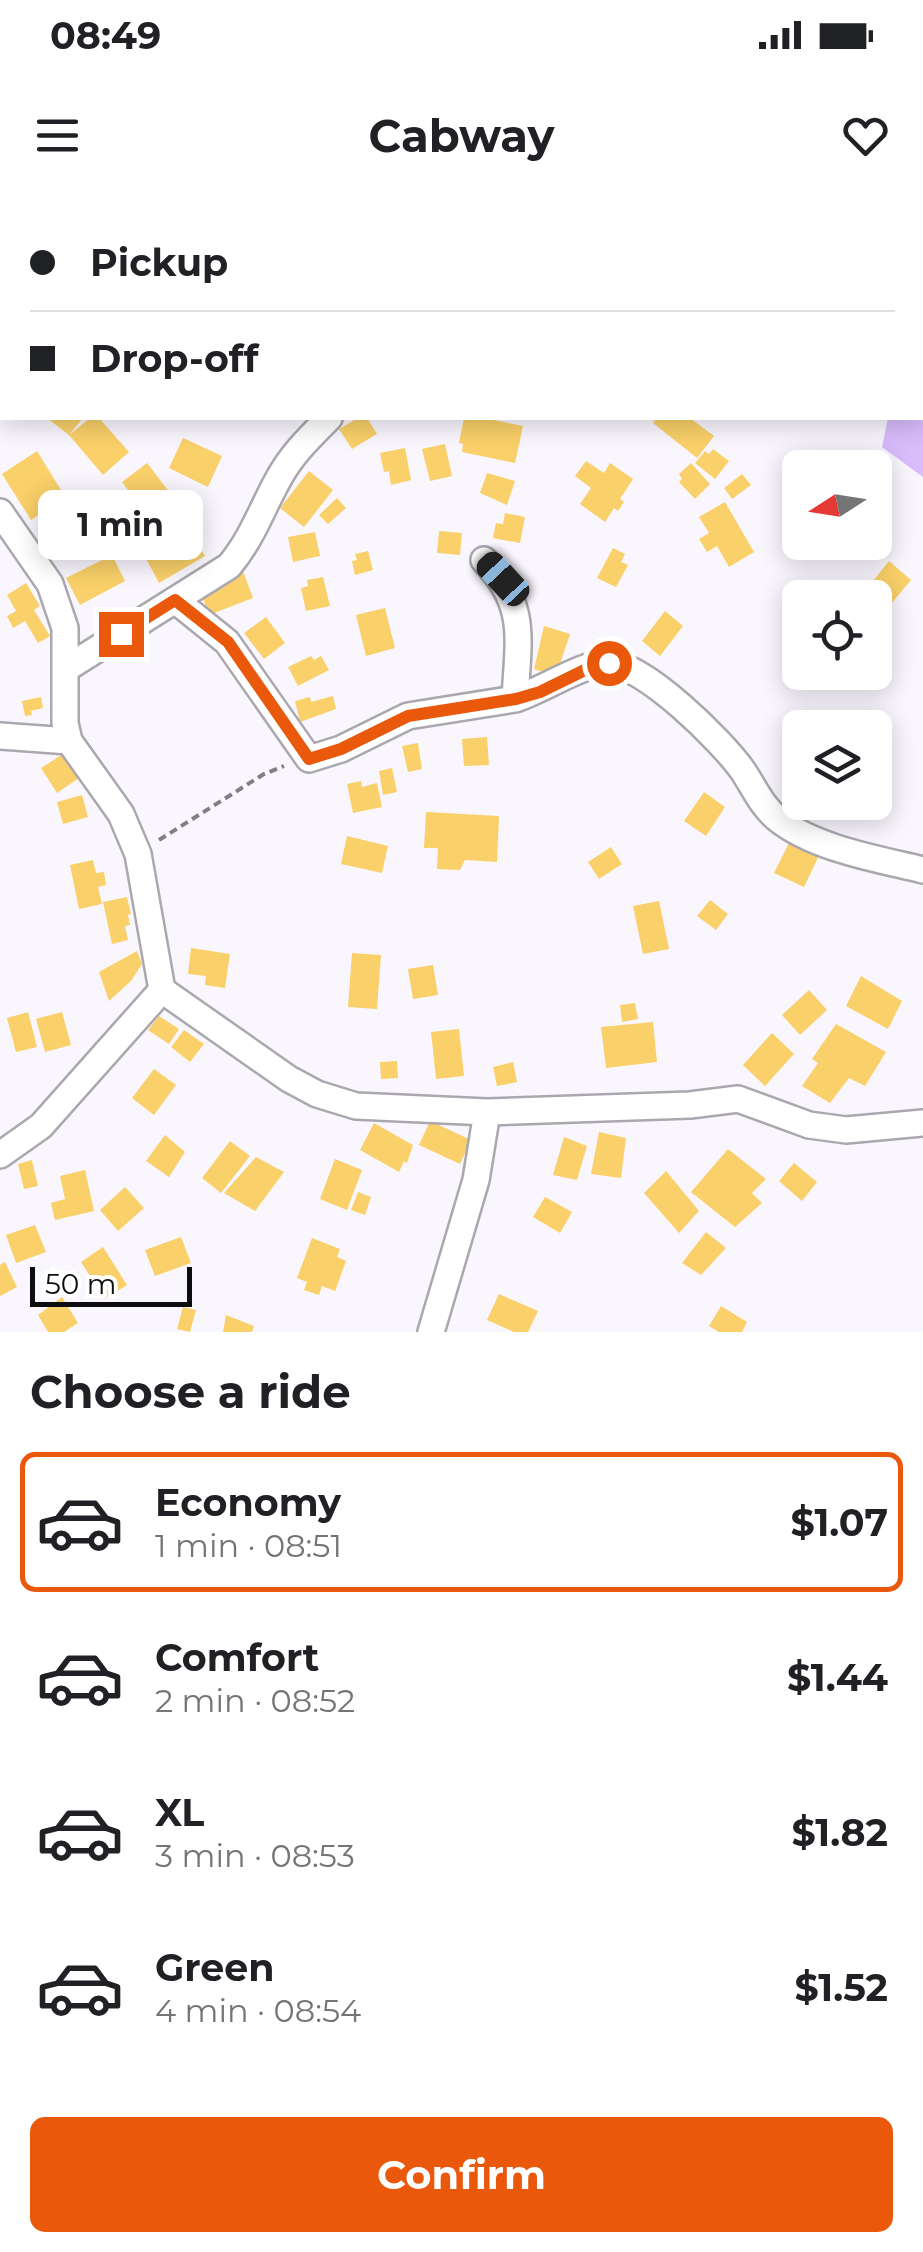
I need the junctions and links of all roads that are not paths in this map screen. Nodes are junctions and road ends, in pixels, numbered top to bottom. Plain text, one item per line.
1 (327, 420) edge
2 (0, 512) edge
3 (484, 560) dead end
4 (175, 600) junction
5 (67, 668) junction
6 (516, 699) junction
7 (0, 736) edge
8 (69, 742) junction
9 (923, 870) edge
10 (162, 990) junction
11 (487, 1112) junction
12 (923, 1124) edge
13 (0, 1155) edge
14 (431, 1332) edge

1 - 4 street
2 - 5 street
3 - 6 street
4 - 5 street
4 - 6 street
5 - 8 street
6 - 9 street
7 - 8 street
8 - 10 street
10 - 11 street
10 - 13 street
11 - 12 street
11 - 14 street

